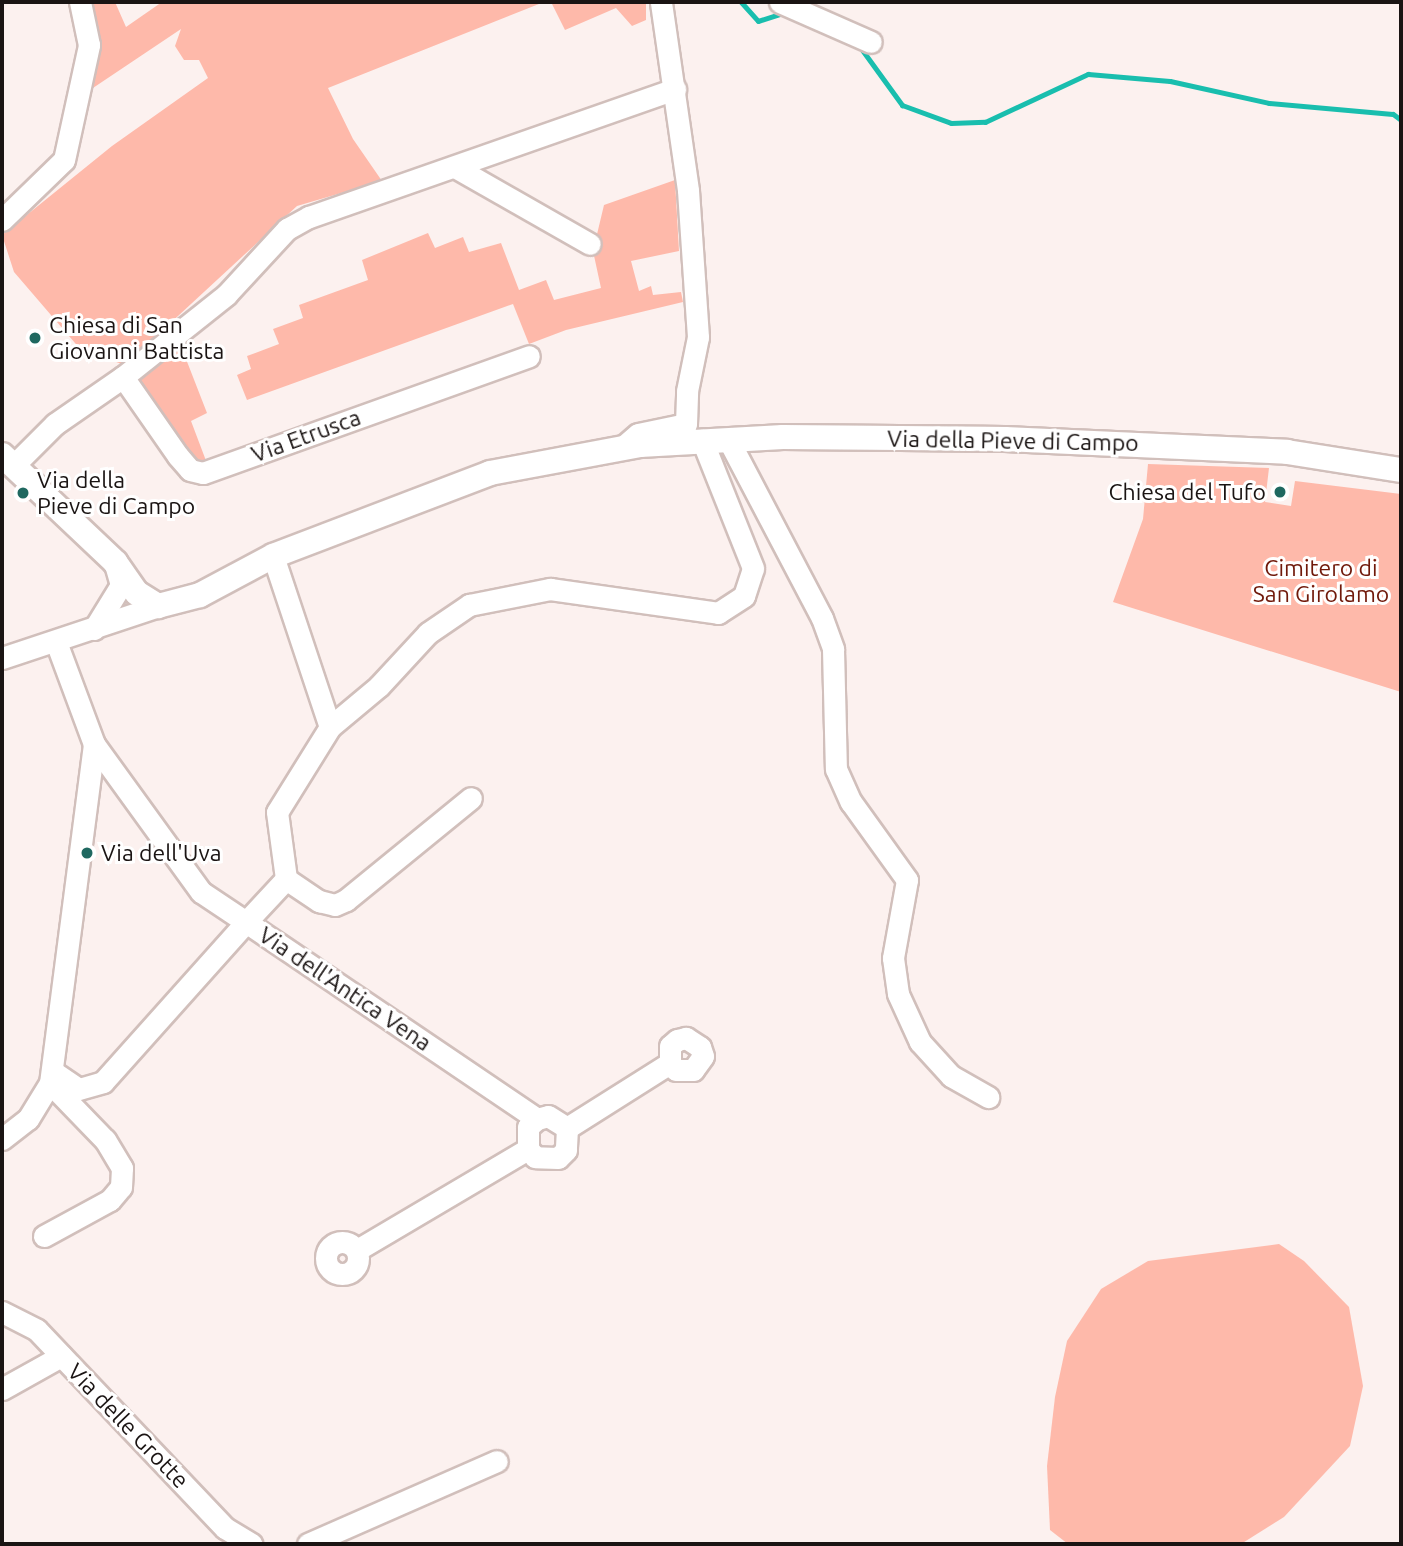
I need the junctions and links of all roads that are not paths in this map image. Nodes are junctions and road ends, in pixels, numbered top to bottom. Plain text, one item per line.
1 (80, 2) edge
2 (661, 2) edge
3 (780, 2) edge
4 (872, 42) dead end
5 (675, 89) junction
6 (455, 167) junction
7 (2, 220) edge
8 (590, 244) dead end
9 (529, 356) dead end
10 (123, 377) junction
11 (728, 439) junction
12 (702, 440) junction
13 (623, 448) junction
14 (8, 460) edge
15 (1401, 470) edge
16 (273, 556) junction
17 (114, 562) junction
18 (158, 606) junction
19 (94, 629) junction
20 (56, 642) junction
21 (2, 658) edge
22 (330, 727) junction
23 (94, 744) junction
24 (471, 798) dead end
25 (286, 878) junction
26 (246, 922) junction
27 (670, 1063) dead end
28 (51, 1077) junction
29 (988, 1097) dead end
30 (537, 1119) junction
31 (567, 1128) junction
32 (2, 1139) edge
33 (527, 1149) junction
34 (44, 1236) dead end
35 (357, 1250) dead end
36 (2, 1312) edge
37 (61, 1356) junction
38 (2, 1389) edge
39 (497, 1461) dead end
40 (252, 1544) edge
41 (308, 1544) edge

1 - 7 street
2 - 5 street, Via della Pieve di Campo
3 - 4 street
5 - 6 street
5 - 13 street, Via della Pieve di Campo
6 - 8 street
6 - 10 street
9 - 10 street, Via Etrusca
10 - 14 street
11 - 12 street, Via della Pieve di Campo
11 - 15 street, Via della Pieve di Campo
11 - 29 street
12 - 13 street, Via della Pieve di Campo
12 - 22 street
13 - 16 street, Via della Pieve di Campo
14 - 17 street
16 - 18 street, Via della Pieve di Campo
16 - 22 street
17 - 18 street
17 - 19 street
18 - 19 street, Via della Pieve di Campo
19 - 20 street, Via della Pieve di Campo
20 - 21 street, Via della Pieve di Campo
20 - 23 street
22 - 25 street
23 - 26 street
23 - 28 street
24 - 25 street
25 - 26 street, Via dell'Antica Vena
26 - 28 street
26 - 30 street, Via dell'Antica Vena
27 - 31 street
28 - 32 street
28 - 34 street
30 - 31 street, Via dell'Antica Vena
30 - 33 street
31 - 33 street
33 - 35 street
36 - 37 street, Via delle Grotte
37 - 38 street
37 - 40 street, Via delle Grotte
39 - 41 street

